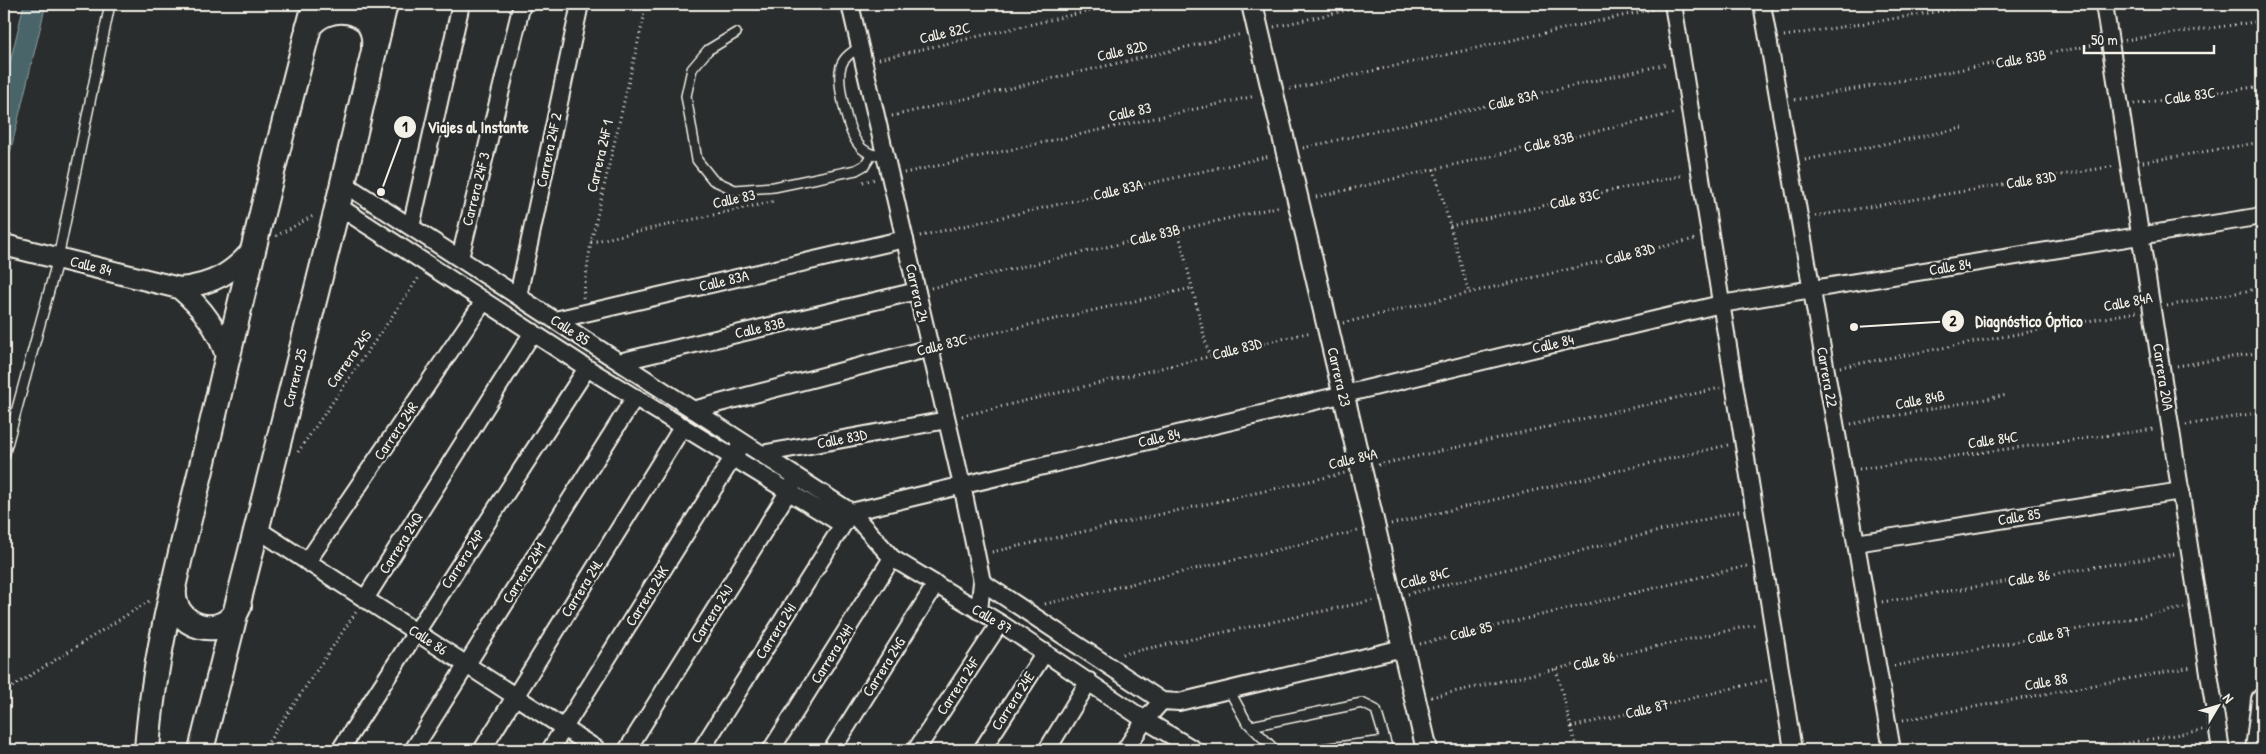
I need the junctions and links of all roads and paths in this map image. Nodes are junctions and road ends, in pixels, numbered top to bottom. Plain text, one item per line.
1 (110, 4) edge
2 (315, 4) edge
3 (385, 4) edge
4 (461, 4) edge
5 (522, 4) edge
6 (580, 4) edge
7 (647, 4) edge
8 (850, 4) edge
9 (1120, 4) edge
10 (1252, 4) edge
11 (1373, 4) edge
12 (1673, 4) edge
13 (1762, 4) edge
14 (1986, 4) edge
15 (2104, 4) edge
16 (2262, 21) edge
17 (308, 28) junction
18 (1258, 30) junction
19 (736, 33) dead end
20 (1768, 38) junction
21 (2110, 42) junction
22 (374, 48) junction
23 (862, 55) junction
24 (1682, 61) junction
25 (2262, 86) edge
26 (1273, 92) junction
27 (1780, 103) junction
28 (2119, 107) junction
29 (1690, 109) junction
30 (877, 119) junction
31 (1963, 128) dead end
32 (2262, 142) edge
33 (1287, 152) junction
34 (879, 156) junction
35 (1790, 163) junction
36 (2129, 164) junction
37 (1434, 169) junction
38 (1700, 172) junction
39 (890, 176) junction
40 (343, 183) junction
41 (861, 183) dead end
42 (784, 200) dead end
43 (1298, 202) junction
44 (327, 210) junction
45 (2262, 216) edge
46 (1800, 218) junction
47 (1450, 226) junction
48 (411, 227) junction
49 (1178, 230) junction
50 (1710, 235) junction
51 (2141, 236) junction
52 (905, 240) junction
53 (262, 242) junction
54 (591, 242) junction
55 (4, 245) edge
56 (58, 258) junction
57 (460, 258) junction
58 (429, 263) junction
59 (179, 288) junction
60 (1192, 288) junction
61 (2262, 288) edge
62 (1812, 289) junction
63 (917, 292) junction
64 (1469, 293) junction
65 (518, 296) junction
66 (484, 301) junction
67 (1721, 304) junction
68 (2152, 309) junction
69 (581, 314) junction
70 (555, 320) junction
71 (1328, 328) junction
72 (533, 332) junction
73 (930, 348) junction
74 (2262, 352) edge
75 (1209, 356) junction
76 (227, 359) junction
77 (619, 362) junction
78 (1850, 365) dead end
79 (588, 368) junction
80 (2162, 369) junction
81 (1734, 385) junction
82 (1344, 394) junction
83 (2007, 395) dead end
84 (636, 397) junction
85 (693, 410) junction
86 (2262, 412) edge
87 (947, 420) junction
88 (683, 426) junction
89 (1836, 427) junction
90 (2171, 427) junction
91 (2146, 431) dead end
92 (743, 442) junction
93 (762, 454) junction
94 (4, 456) edge
95 (734, 457) junction
96 (293, 459) dead end
97 (1361, 469) junction
98 (1844, 471) junction
99 (793, 484) junction
100 (962, 485) junction
101 (2181, 491) junction
102 (1754, 508) junction
103 (847, 518) junction
104 (257, 529) junction
105 (1856, 543) junction
106 (2190, 551) junction
107 (977, 556) junction
108 (892, 558) junction
109 (307, 562) junction
110 (1763, 562) junction
111 (982, 582) junction
112 (936, 584) junction
113 (174, 585) junction
114 (1391, 597) junction
115 (241, 599) junction
116 (365, 599) junction
117 (1867, 604) junction
118 (2199, 605) junction
119 (979, 611) junction
120 (1772, 621) junction
121 (1000, 623) junction
122 (416, 632) junction
123 (1403, 648) junction
124 (1045, 652) junction
125 (1098, 659) junction
126 (2208, 664) junction
127 (466, 665) junction
128 (1899, 665) dead end
129 (1556, 669) junction
130 (1781, 677) junction
131 (1088, 681) junction
132 (1229, 690) junction
133 (4, 692) edge
134 (515, 696) junction
135 (2262, 699) edge
136 (1415, 701) junction
137 (1162, 702) junction
138 (1145, 720) junction
139 (1888, 723) junction
140 (1251, 726) junction
141 (1571, 727) junction
142 (564, 728) junction
143 (2218, 728) junction
144 (1385, 741) junction
145 (1792, 745) edge
146 (1190, 749) edge
147 (147, 750) edge
148 (201, 750) edge
149 (263, 750) edge
150 (340, 750) edge
151 (413, 750) edge
152 (482, 750) edge
153 (550, 750) edge
154 (598, 750) edge
155 (626, 750) edge
156 (701, 750) edge
157 (771, 750) edge
158 (832, 750) edge
159 (916, 750) edge
160 (982, 750) edge
161 (1047, 750) edge
162 (1125, 750) edge
163 (1275, 750) edge
164 (1312, 750) edge
165 (1388, 750) edge
166 (1427, 750) edge
167 (1577, 750) edge
168 (1748, 750) edge
169 (1892, 750) edge
170 (2088, 750) edge
171 (2221, 750) edge
172 (2256, 750) edge

1 - 56 lane
2 - 17 main road
3 - 22 main road, Carrera 25
4 - 48 street
5 - 57 street, Carrera 24F 3
6 - 65 street, Carrera 24F 2
7 - 54 path, Carrera 24F 1
8 - 23 street, Carrera 24
9 - 23 path, Calle 82C
10 - 18 street, Carrera 23
11 - 18 path, Calle 82D
12 - 24 street
12 - 26 path, Calle 83
13 - 20 street, Carrera 22
14 - 20 path
15 - 21 street, Carrera 20A
16 - 21 path, Calle 83B
17 - 22 main road
17 - 53 main road
18 - 26 street, Carrera 23
18 - 30 path, Calle 82D
19 - 34 lane
20 - 27 street, Carrera 22
21 - 27 path, Calle 83B
21 - 28 street, Carrera 20A
22 - 40 main road, Carrera 25
23 - 30 street, Carrera 24
23 - 34 lane
24 - 29 street
24 - 33 path, Calle 83A
25 - 28 path, Calle 83C
26 - 33 street, Carrera 23
26 - 39 path, Calle 83
27 - 35 street, Carrera 22
28 - 36 street, Carrera 20A
29 - 37 path, Calle 83B
29 - 38 street
30 - 34 street, Carrera 24
31 - 35 path
32 - 36 path, Calle 83D
33 - 43 street, Carrera 23
33 - 52 path, Calle 83A
34 - 39 street, Carrera 24
35 - 46 street, Carrera 22
36 - 46 path, Calle 83D
36 - 51 street, Carrera 20A
37 - 43 path, Calle 83B
37 - 47 path
38 - 47 path, Calle 83C
38 - 50 street
39 - 41 path, Calle 83
39 - 52 street, Carrera 24
40 - 44 main road, Carrera 25
40 - 48 street, Calle 85
42 - 54 path, Calle 83
43 - 49 path, Calle 83B
43 - 71 street, Carrera 23
44 - 53 path
44 - 58 street
44 - 104 main road, Carrera 25
45 - 51 street, Calle 84
46 - 62 street, Carrera 22
47 - 64 path
48 - 57 street, Calle 85
49 - 60 path
49 - 63 path, Calle 83B
50 - 64 path, Calle 83D
50 - 67 street
51 - 62 street, Calle 84
51 - 68 street, Carrera 20A
52 - 63 street, Carrera 24
52 - 69 street, Calle 83A
53 - 59 street, Calle 84
53 - 76 main road
54 - 69 path, Carrera 24F 1
55 - 56 street, Calle 84
56 - 59 street, Calle 84
56 - 94 lane
57 - 65 street, Calle 85
58 - 66 street
58 - 96 path, Carrera 24S
59 - 76 street, Calle 84
60 - 73 path, Calle 83C
60 - 75 path
61 - 68 path, Calle 84A
62 - 67 street, Calle 84
62 - 89 street, Carrera 22
63 - 73 street, Carrera 24
63 - 77 street, Calle 83B
64 - 71 path, Calle 83D
65 - 70 street, Calle 85
66 - 72 street
66 - 109 street, Carrera 24R
67 - 81 street
67 - 82 street, Calle 84
68 - 78 path, Calle 84A
68 - 80 street, Carrera 20A
69 - 70 street, Calle 83A
70 - 77 street, Calle 85
71 - 75 path, Calle 83D
71 - 82 street, Carrera 23
72 - 79 street
72 - 116 street, Carrera 24Q
73 - 85 street, Calle 83C
73 - 87 street, Carrera 24
74 - 80 path
75 - 87 path, Calle 83D
76 - 113 main road
77 - 85 street, Calle 85
79 - 84 street
79 - 122 street, Carrera 24P
80 - 90 street, Carrera 20A
81 - 97 path, Calle 84A
81 - 102 street
82 - 97 street, Carrera 23
82 - 100 street, Calle 84
83 - 89 path, Calle 84B
84 - 88 street
84 - 127 street, Carrera 24M
85 - 92 street, Calle 85
86 - 90 path
87 - 93 street, Calle 83D
87 - 100 street, Carrera 24
88 - 95 street
88 - 134 street, Carrera 24L
89 - 98 street, Carrera 22
90 - 101 street, Carrera 20A
91 - 98 path, Calle 84C
92 - 93 street, Calle 85
92 - 95 street, Carrera 24K
93 - 99 street, Calle 85
95 - 99 street
95 - 142 street, Carrera 24K
97 - 107 path, Calle 84A
97 - 114 street, Carrera 23
98 - 105 street, Carrera 22
99 - 103 street, Calle 87
99 - 155 street, Carrera 24J
100 - 103 street, Calle 84
100 - 107 street, Carrera 24
101 - 105 street, Calle 85
101 - 106 street, Carrera 20A
102 - 110 street
102 - 114 path, Calle 84C
103 - 108 street, Calle 87
103 - 156 street, Carrera 24I
104 - 109 street, Calle 86
104 - 115 main road, Carrera 25
105 - 117 street, Carrera 22
106 - 117 path, Calle 86
106 - 118 street, Carrera 20A
107 - 111 street, Carrera 24
108 - 112 street, Calle 87
108 - 157 street, Carrera 24H
109 - 116 street, Calle 86
110 - 120 street
110 - 123 path, Calle 85
111 - 119 street, Carrera 24
111 - 125 street
112 - 119 street, Calle 87
112 - 158 street, Carrera 24G
113 - 115 main road
113 - 133 path
113 - 147 main road
114 - 123 street, Carrera 23
114 - 125 path, Calle 84C
115 - 148 main road, Carrera 25
116 - 122 street, Calle 86
116 - 149 path
117 - 139 street, Carrera 22
118 - 126 street, Carrera 20A
118 - 128 path, Calle 87
119 - 121 street, Calle 87
120 - 129 path, Calle 86
120 - 130 street
121 - 124 street, Calle 87
121 - 159 street, Carrera 24F
122 - 127 street, Calle 86
122 - 150 street, Carrera 24P
123 - 132 street
123 - 136 street, Carrera 23
124 - 131 street, Calle 87
124 - 160 street, Carrera 24E
125 - 137 street
126 - 139 path, Calle 88
126 - 143 street, Carrera 20A
127 - 134 street, Calle 86
127 - 151 street, Carrera 24M
129 - 136 path, Calle 86
129 - 141 path
130 - 141 path, Calle 87
130 - 145 street
131 - 138 street, Calle 87
131 - 161 street
132 - 137 street
132 - 140 lane
134 - 142 street, Calle 86
134 - 152 street, Carrera 24L
135 - 172 street
136 - 166 street, Carrera 23
137 - 138 street
138 - 146 street, Calle 87
138 - 162 street
139 - 169 street, Carrera 22
140 - 144 lane
140 - 163 lane
141 - 167 path
142 - 153 street, Carrera 24K
142 - 154 street, Calle 86
143 - 170 path
143 - 171 street, Carrera 20A
144 - 164 lane
144 - 165 lane
145 - 168 path

